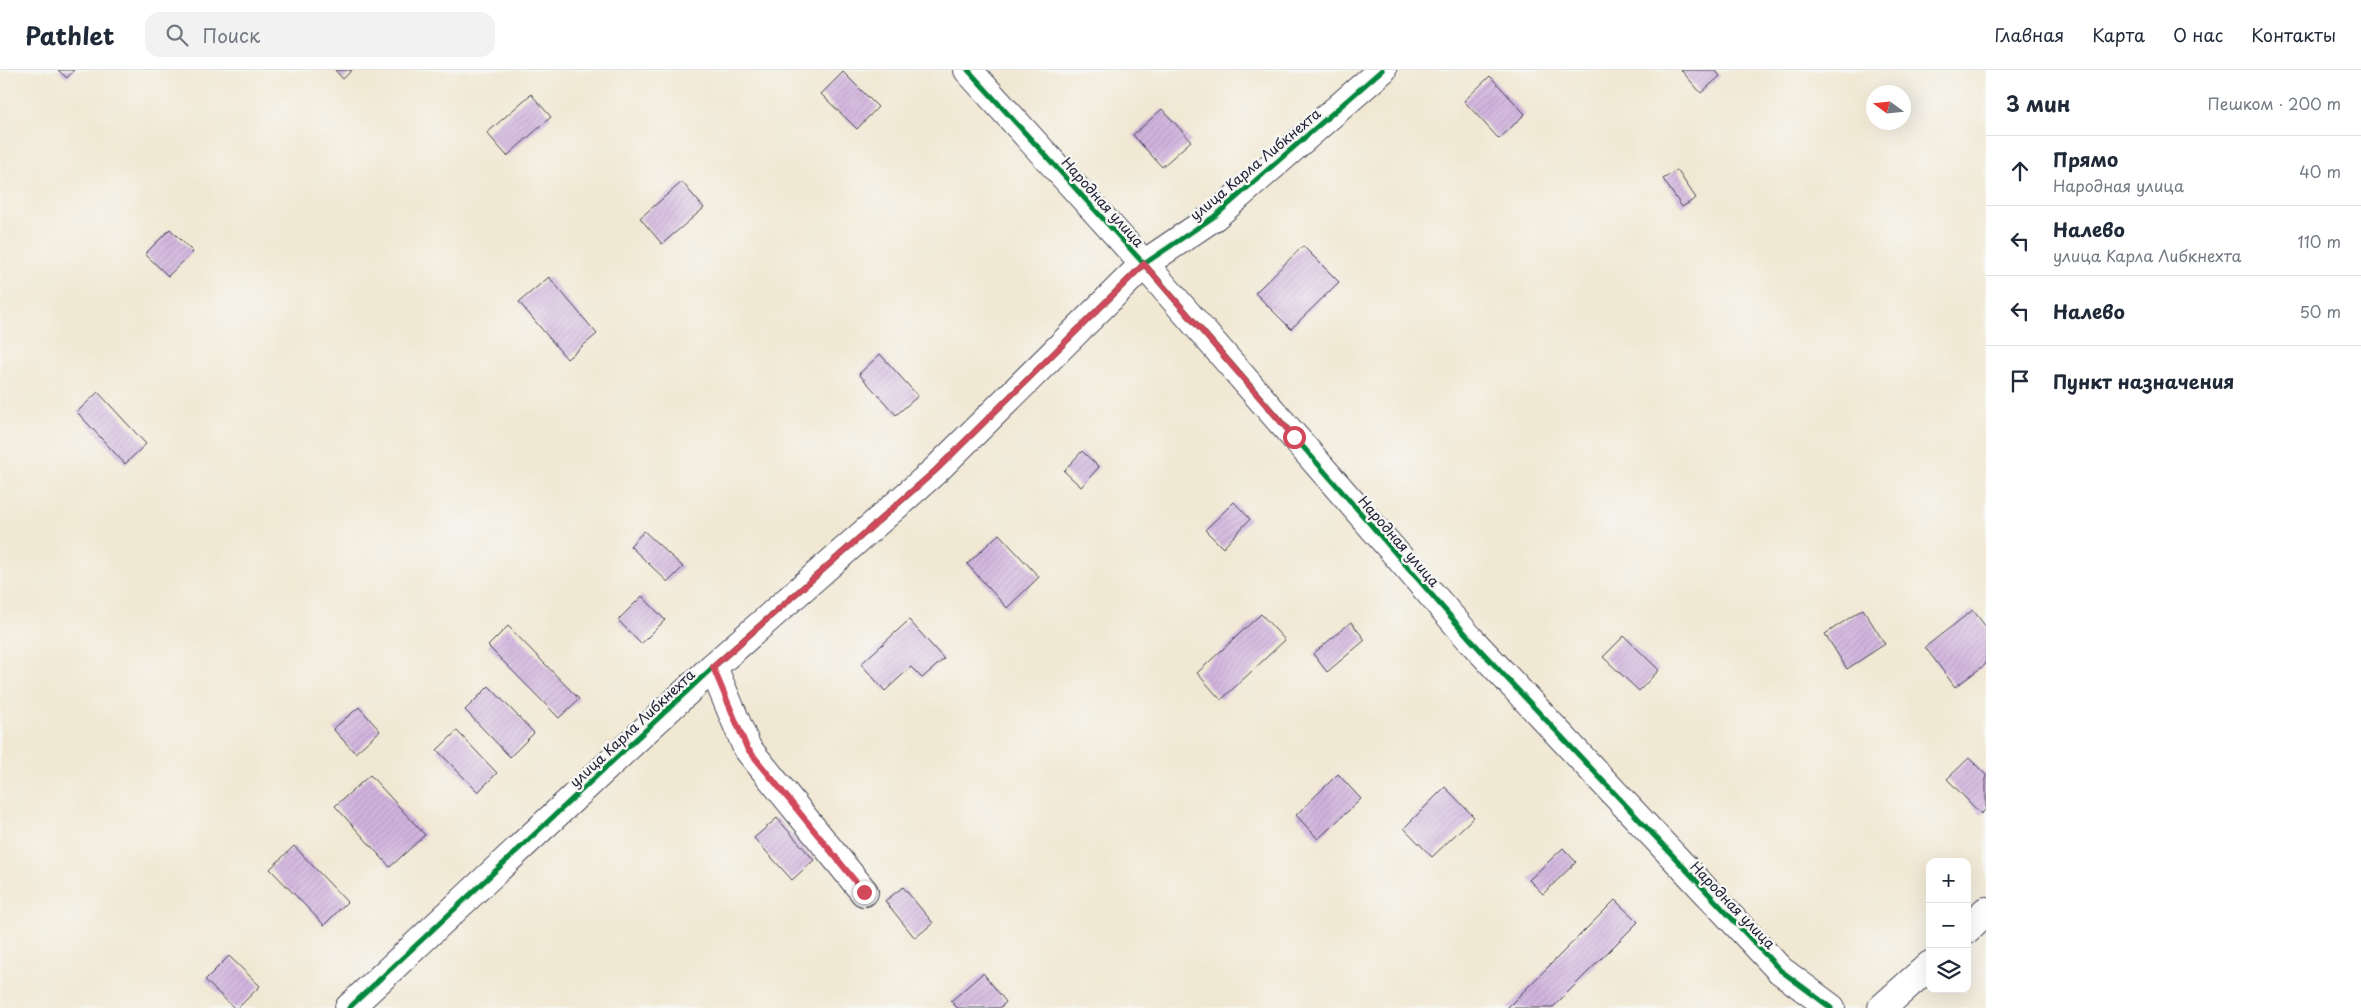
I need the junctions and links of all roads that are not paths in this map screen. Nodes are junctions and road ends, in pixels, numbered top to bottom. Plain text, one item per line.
1 (968, 70) edge
2 (1382, 70) edge
3 (1144, 264) junction
4 (713, 667) junction
5 (864, 892) dead end
6 (1986, 911) edge
7 (1971, 925) edge
8 (1926, 969) edge
9 (350, 1008) edge
10 (1831, 1008) edge
11 (1882, 1008) edge

1 - 3 street, Народная улица
2 - 3 street, улица Карла Либкнехта
3 - 4 street, улица Карла Либкнехта
3 - 10 street, Народная улица
4 - 5 street
4 - 9 street, улица Карла Либкнехта
6 - 7 street
8 - 11 street

